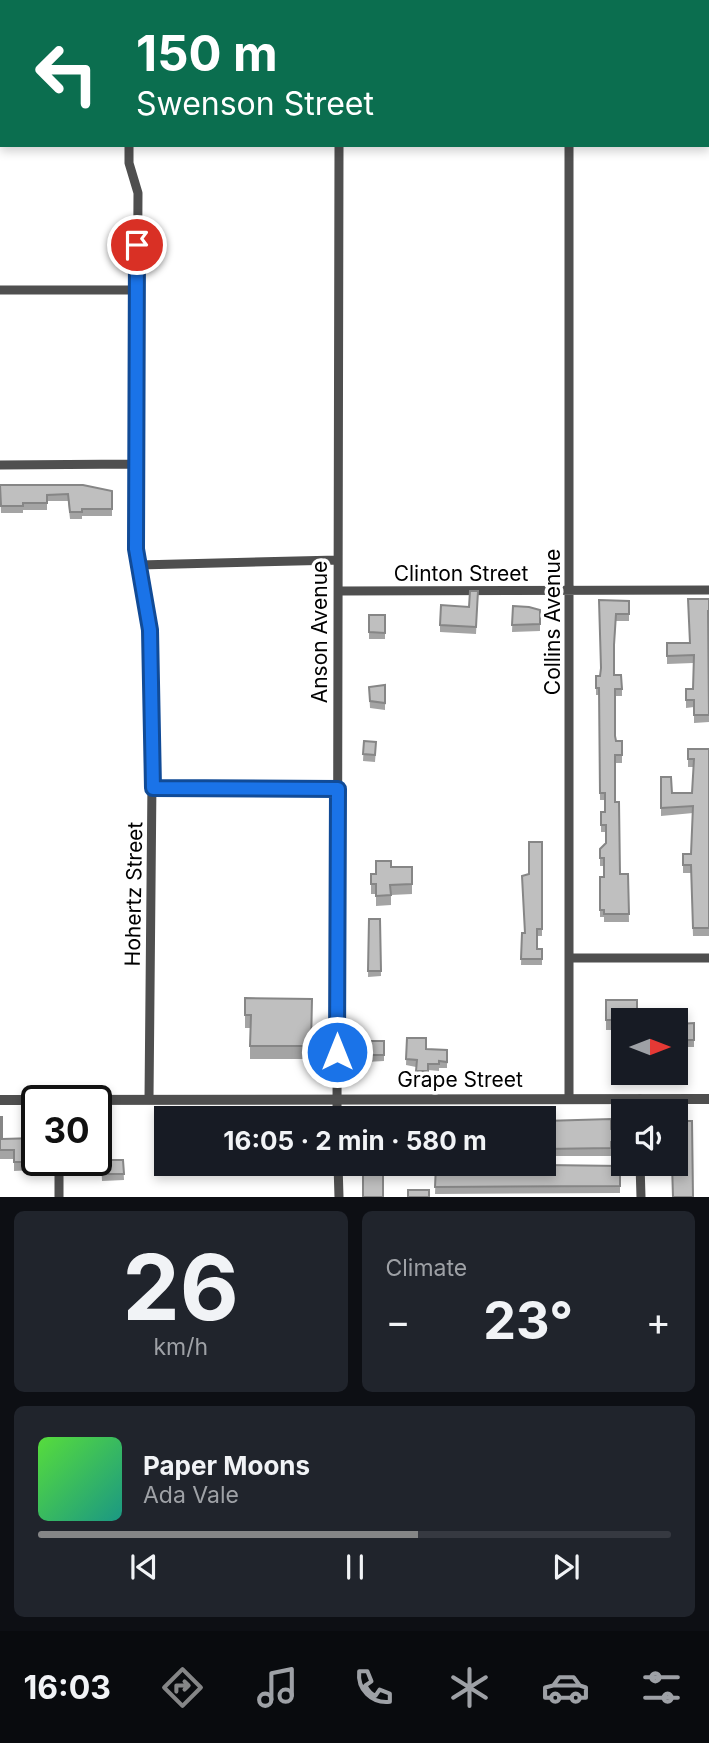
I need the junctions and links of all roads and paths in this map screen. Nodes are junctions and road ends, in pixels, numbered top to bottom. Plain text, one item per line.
1 (129, 147) edge
2 (340, 147) edge
3 (569, 147) edge
4 (0, 290) edge
5 (136, 290) junction
6 (136, 464) junction
7 (0, 465) edge
8 (338, 560) junction
9 (139, 565) junction
10 (709, 590) edge
11 (571, 591) junction
12 (339, 592) junction
13 (153, 788) junction
14 (338, 789) junction
15 (569, 958) junction
16 (709, 958) edge
17 (112, 1099) edge
18 (149, 1099) junction
19 (337, 1099) junction
20 (569, 1099) junction
21 (611, 1099) edge
22 (688, 1099) edge
23 (709, 1099) edge
24 (0, 1100) edge
25 (21, 1100) edge
26 (337, 1106) edge
27 (59, 1176) edge
28 (338, 1176) edge
29 (640, 1176) edge
30 (60, 1197) edge
31 (339, 1197) edge
32 (641, 1197) edge

1 - 5 street, Hohertz Street
2 - 8 street, Anson Avenue
3 - 11 street, Collins Avenue
4 - 5 street
5 - 6 street, Hohertz Street
6 - 7 street
6 - 9 street, Hohertz Street
8 - 9 street
8 - 12 street, Anson Avenue
9 - 13 street, Hohertz Street
10 - 11 street, Clinton Street
11 - 12 street, Clinton Street
11 - 15 street, Collins Avenue
12 - 14 street, Anson Avenue
13 - 14 street
13 - 18 street, Hohertz Street
14 - 19 street, Anson Avenue
15 - 16 street
15 - 20 street, Collins Avenue
17 - 18 street, Grape Street
18 - 19 street, Grape Street
19 - 20 street, Grape Street
19 - 26 street, Anson Avenue
20 - 21 street, Grape Street
22 - 23 street, Grape Street
24 - 25 street, Grape Street
27 - 30 street
28 - 31 street
29 - 32 street

